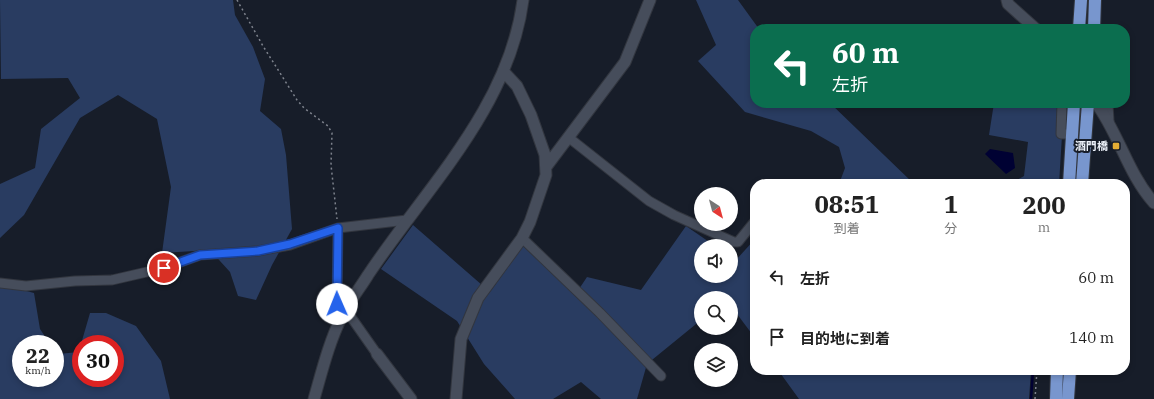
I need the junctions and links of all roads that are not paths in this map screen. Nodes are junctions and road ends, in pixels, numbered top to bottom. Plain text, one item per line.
1 (523, 0) edge
2 (650, 0) edge
3 (1007, 0) edge
4 (1081, 0) edge
5 (1095, 0) edge
6 (1030, 24) edge
7 (1079, 24) edge
8 (1094, 24) edge
9 (503, 71) junction
10 (1062, 108) edge
11 (1074, 108) edge
12 (1088, 108) edge
13 (1107, 112) edge
14 (1072, 134) junction
15 (568, 137) junction
16 (546, 167) junction
17 (1069, 179) edge
18 (1082, 179) edge
19 (1154, 203) edge
20 (407, 220) junction
21 (750, 227) edge
22 (338, 228) junction
23 (522, 238) junction
24 (0, 283) edge
25 (344, 313) junction
26 (377, 354) joint
27 (1058, 375) edge
28 (1070, 375) edge
29 (661, 376) dead end
30 (314, 399) edge
31 (411, 399) edge
32 (456, 399) edge
33 (1056, 399) edge
34 (1068, 399) edge

1 - 9 street
2 - 15 street
3 - 6 street
4 - 7 highway
5 - 8 highway
9 - 16 street
9 - 20 street
10 - 14 street
11 - 14 highway
12 - 18 highway
13 - 19 street
14 - 17 highway
15 - 16 street
15 - 21 street
16 - 23 street
20 - 22 street
20 - 25 street
22 - 24 street
22 - 25 street
23 - 29 street
23 - 32 street
25 - 26 street
25 - 30 street
26 - 31 street
27 - 33 highway
28 - 34 highway

